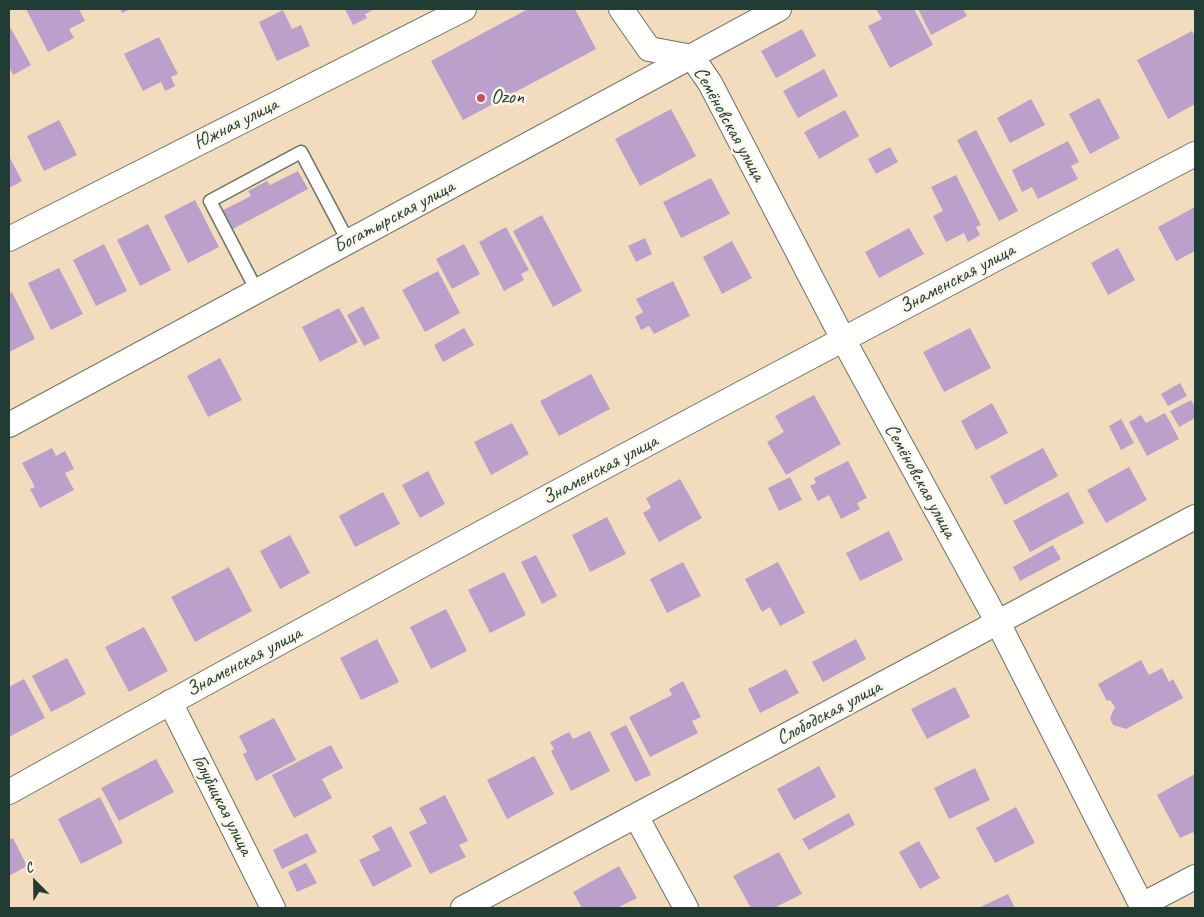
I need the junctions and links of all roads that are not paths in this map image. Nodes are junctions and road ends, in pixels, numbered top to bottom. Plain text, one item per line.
1 (464, 9) edge
2 (621, 9) edge
3 (779, 9) edge
4 (692, 57) junction
5 (1195, 154) edge
6 (9, 239) edge
7 (348, 241) junction
8 (257, 291) junction
9 (842, 339) junction
10 (9, 425) edge
11 (1195, 517) edge
12 (998, 623) junction
13 (170, 702) junction
14 (9, 792) edge
15 (636, 816) junction
16 (1195, 876) edge
17 (1142, 907) edge
18 (273, 908) edge
19 (463, 908) edge
20 (686, 908) edge

1 - 6 street, Южная улица
2 - 4 street
3 - 4 street, Богатырская улица
4 - 7 street, Богатырская улица
4 - 9 street, Семёновская улица
5 - 9 street, Знаменская улица
7 - 8 street, Богатырская улица
7 - 8 lane
8 - 10 street, Богатырская улица
9 - 12 street, Семёновская улица
9 - 13 street, Знаменская улица
11 - 12 street, Слободская улица
12 - 15 street, Слободская улица
12 - 17 street, Семёновская улица
13 - 14 street, Знаменская улица
13 - 18 street, Голубицкая улица
15 - 19 street, Слободская улица
15 - 20 street
16 - 17 street

